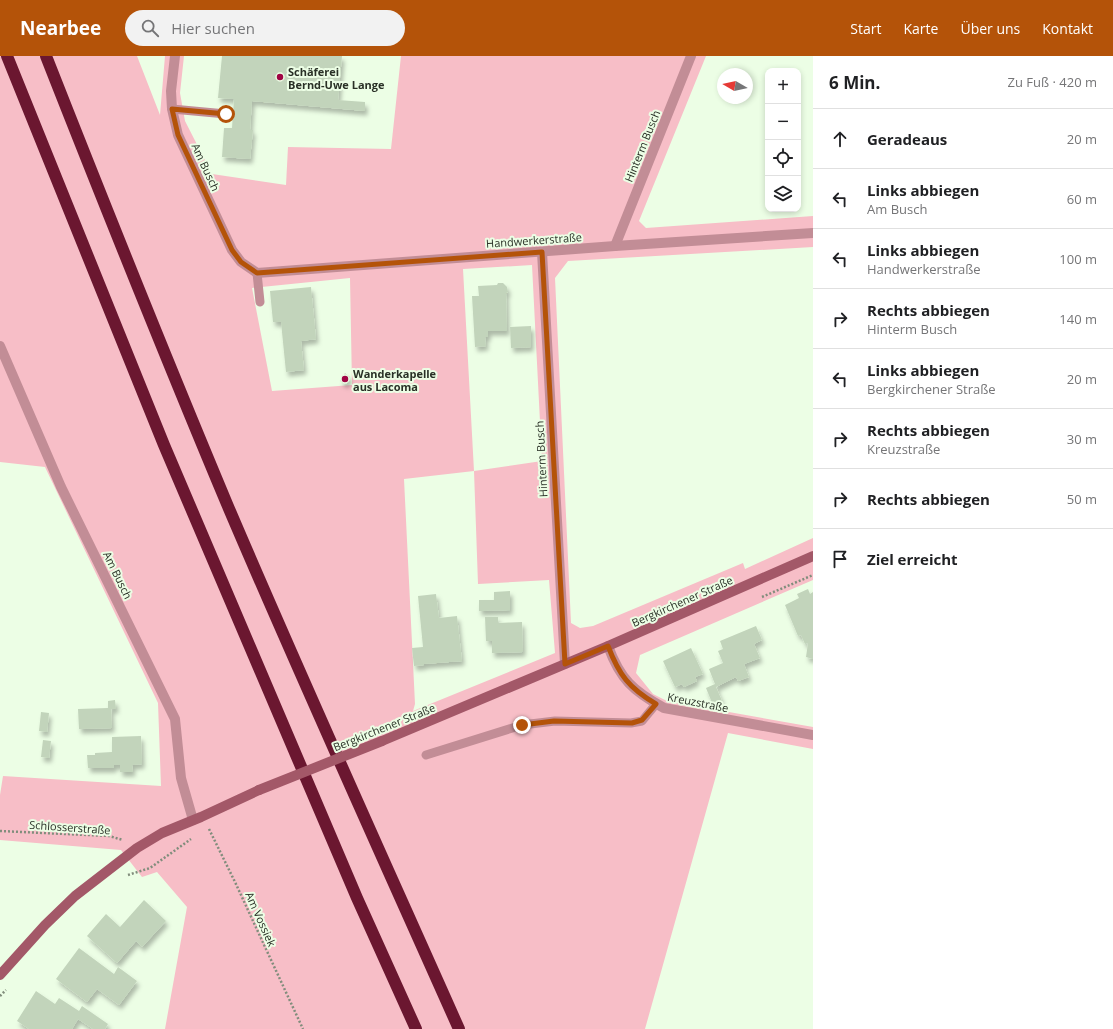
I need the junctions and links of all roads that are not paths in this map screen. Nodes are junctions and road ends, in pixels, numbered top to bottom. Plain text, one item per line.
1 (7, 56) edge
2 (46, 56) edge
3 (175, 56) edge
4 (691, 56) edge
5 (172, 109) junction
6 (226, 114) dead end
7 (813, 233) edge
8 (615, 246) junction
9 (542, 252) junction
10 (257, 273) junction
11 (260, 302) dead end
12 (0, 346) edge
13 (813, 556) edge
14 (608, 646) junction
15 (565, 664) junction
16 (656, 704) junction
17 (813, 735) edge
18 (426, 755) dead end
19 (197, 818) junction
20 (0, 975) edge
21 (416, 1029) edge
22 (459, 1029) edge

1 - 21 highway
2 - 22 highway
3 - 5 street, Am Busch
4 - 8 street, Hinterm Busch
5 - 6 lane
5 - 10 street, Am Busch
7 - 8 street, Handwerkerstraße
8 - 9 street, Handwerkerstraße
9 - 10 street, Handwerkerstraße
9 - 15 street, Hinterm Busch
10 - 11 lane
12 - 19 street, Am Busch
13 - 14 street, Bergkirchener Straße
14 - 15 street, Bergkirchener Straße
14 - 16 street, Kreuzstraße
15 - 19 street, Bergkirchener Straße, bridge
16 - 17 street, Kreuzstraße
16 - 18 lane
19 - 20 street, Bergkirchener Straße

